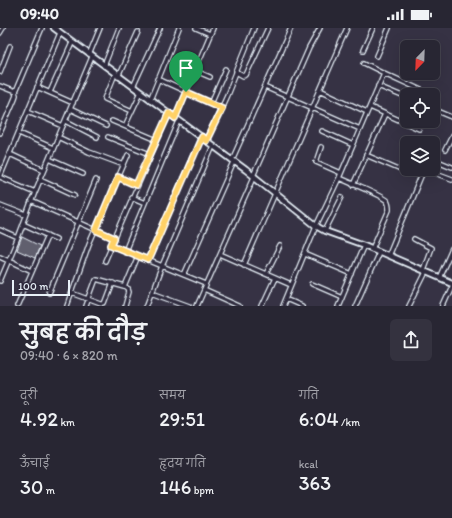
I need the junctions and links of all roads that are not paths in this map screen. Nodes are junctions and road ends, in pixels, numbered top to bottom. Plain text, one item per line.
1 (3, 28) edge
2 (42, 28) edge
3 (54, 28) edge
4 (100, 28) edge
5 (119, 28) edge
6 (160, 28) edge
7 (179, 28) edge
8 (196, 28) edge
9 (213, 28) edge
10 (254, 28) edge
11 (268, 28) edge
12 (291, 28) edge
13 (320, 28) edge
14 (347, 28) edge
15 (373, 28) edge
16 (389, 28) edge
17 (138, 32) dead end
18 (0, 33) edge
19 (60, 33) junction
20 (210, 34) junction
21 (72, 43) junction
22 (10, 46) dead end
23 (363, 50) dead end
24 (91, 56) junction
25 (377, 56) dead end
26 (176, 63) dead end
27 (364, 63) dead end
28 (104, 66) junction
29 (226, 69) dead end
30 (195, 71) junction
31 (0, 72) edge
32 (236, 72) junction
33 (384, 73) junction
34 (117, 76) junction
35 (210, 77) dead end
36 (158, 79) junction
37 (0, 86) edge
38 (37, 86) junction
39 (378, 86) junction
40 (133, 87) junction
41 (265, 87) junction
42 (417, 88) edge
43 (320, 90) junction
44 (15, 92) junction
45 (50, 92) junction
46 (141, 92) junction
47 (186, 92) junction
48 (400, 95) edge
49 (287, 96) junction
50 (150, 100) junction
51 (73, 103) junction
52 (211, 103) junction
53 (370, 107) junction
54 (222, 108) junction
55 (313, 108) junction
56 (70, 109) junction
57 (28, 111) junction
58 (132, 111) junction
59 (367, 112) junction
60 (440, 112) edge
61 (169, 113) junction
62 (384, 114) junction
63 (452, 117) edge
64 (177, 119) junction
65 (66, 121) junction
66 (112, 121) dead end
67 (63, 126) junction
68 (106, 126) dead end
69 (125, 126) junction
70 (360, 129) junction
71 (419, 129) dead end
72 (322, 131) dead end
73 (0, 133) edge
74 (19, 133) junction
75 (452, 136) edge
76 (58, 137) junction
77 (98, 137) dead end
78 (108, 137) dead end
79 (202, 137) junction
80 (157, 140) junction
81 (206, 141) junction
82 (353, 145) junction
83 (213, 146) junction
84 (321, 147) dead end
85 (53, 148) junction
86 (445, 150) dead end
87 (10, 154) junction
88 (150, 154) junction
89 (128, 155) dead end
90 (366, 155) junction
91 (49, 159) junction
92 (233, 161) junction
93 (440, 162) edge
94 (0, 165) edge
95 (124, 165) junction
96 (4, 167) junction
97 (452, 167) edge
98 (44, 170) junction
99 (400, 170) edge
100 (341, 173) junction
101 (83, 174) dead end
102 (440, 175) edge
103 (253, 176) junction
104 (422, 176) edge
105 (0, 177) edge
106 (118, 177) junction
107 (339, 178) junction
108 (40, 179) junction
109 (96, 180) dead end
110 (452, 180) edge
111 (136, 185) junction
112 (353, 185) junction
113 (34, 192) junction
114 (276, 194) junction
115 (75, 195) dead end
116 (131, 197) junction
117 (342, 197) dead end
118 (32, 201) junction
119 (145, 203) junction
120 (0, 204) edge
121 (26, 215) junction
122 (78, 222) junction
123 (23, 224) junction
124 (316, 226) junction
125 (0, 230) edge
126 (96, 230) junction
127 (325, 231) junction
128 (48, 235) junction
129 (18, 238) junction
130 (114, 238) junction
131 (56, 239) dead end
132 (414, 239) dead end
133 (111, 245) junction
134 (364, 245) junction
135 (280, 246) dead end
136 (372, 249) junction
137 (452, 249) edge
138 (125, 251) junction
139 (379, 252) junction
140 (220, 254) junction
141 (305, 254) junction
142 (0, 256) edge
143 (138, 256) junction
144 (388, 256) junction
145 (9, 260) junction
146 (148, 260) junction
147 (105, 261) dead end
148 (244, 265) junction
149 (162, 266) junction
150 (32, 271) junction
151 (424, 271) junction
152 (266, 274) junction
153 (352, 274) junction
154 (184, 275) junction
155 (275, 278) junction
156 (439, 278) junction
157 (0, 281) edge
158 (113, 283) junction
159 (206, 284) junction
160 (312, 284) dead end
161 (291, 285) junction
162 (452, 285) edge
163 (125, 287) junction
164 (204, 290) junction
165 (152, 292) junction
166 (49, 293) dead end
167 (72, 293) junction
168 (342, 297) junction
169 (88, 299) junction
170 (286, 299) junction
171 (18, 306) edge
172 (67, 306) edge
173 (86, 306) edge
174 (124, 306) edge
175 (147, 306) edge
176 (190, 306) edge
177 (197, 306) edge
178 (240, 306) edge
179 (262, 306) edge
180 (282, 306) edge
181 (302, 306) edge
182 (338, 306) edge
183 (355, 306) edge
184 (410, 306) edge
185 (443, 306) edge

1 - 18 street
2 - 44 street
3 - 19 street
4 - 24 street
5 - 28 street
6 - 40 street
7 - 36 street
8 - 20 street
9 - 20 street
10 - 32 street
11 - 32 street
12 - 41 street
13 - 49 street
14 - 43 street
15 - 23 street
16 - 25 street
17 - 34 street
19 - 21 street
19 - 38 street
20 - 30 street
21 - 24 street
21 - 45 street
22 - 31 street
24 - 28 street
24 - 51 street
26 - 30 street
27 - 33 street
28 - 34 street
29 - 52 street
30 - 35 street
30 - 47 street
32 - 54 street
33 - 39 street
33 - 42 street
34 - 40 street
34 - 58 street
36 - 47 street
36 - 50 street
37 - 44 street
38 - 45 street
38 - 57 street
39 - 48 street
39 - 53 street
40 - 46 street
41 - 49 street
41 - 92 street
43 - 55 street
43 - 59 street
44 - 73 street
45 - 51 street
46 - 50 street
46 - 58 street
47 - 52 street
47 - 64 street
49 - 55 street
49 - 103 street
50 - 61 street
51 - 56 street
52 - 54 street
53 - 59 street
53 - 62 street
54 - 81 street
55 - 70 street
55 - 114 street
56 - 65 street
56 - 68 street
57 - 67 street
57 - 74 street
58 - 69 street
59 - 70 street
60 - 63 street
61 - 64 street
61 - 80 street
62 - 71 street
62 - 90 street
64 - 79 street
64 - 119 street
65 - 67 street
65 - 77 street
66 - 69 street
67 - 76 street
69 - 80 street
70 - 82 street
72 - 82 street
74 - 85 street
74 - 87 street
75 - 86 street
76 - 85 street
76 - 95 street
78 - 88 street
79 - 81 street
79 - 146 street
80 - 88 street
81 - 83 street
82 - 100 street
83 - 92 street
83 - 149 street
84 - 100 street
85 - 91 street
87 - 96 street
87 - 98 street
88 - 111 street
89 - 95 street
90 - 99 street
90 - 112 street
91 - 98 street
91 - 101 street
92 - 103 street
92 - 154 street
93 - 97 street
94 - 96 street
95 - 106 street
96 - 105 street
98 - 108 street
100 - 107 street
102 - 110 street
103 - 114 street
103 - 140 street
104 - 144 street
105 - 113 street
106 - 111 street
106 - 126 street
107 - 112 street
107 - 124 street
108 - 113 street
108 - 115 street
109 - 122 street
111 - 116 street
112 - 136 street
113 - 118 street
114 - 124 street
114 - 148 street
116 - 119 street
116 - 130 street
117 - 127 street
118 - 121 street
118 - 122 street
119 - 138 street
120 - 121 street
121 - 123 street
122 - 126 street
122 - 166 street
123 - 128 street
123 - 129 street
124 - 127 street
124 - 141 street
125 - 129 street
126 - 130 street
126 - 167 street
127 - 134 street
128 - 131 street
128 - 150 street
129 - 145 street
130 - 133 street
132 - 151 street
133 - 138 street
133 - 147 street
134 - 136 street
134 - 153 street
135 - 152 street
136 - 139 street
137 - 156 street
138 - 143 street
139 - 144 street
139 - 183 street
140 - 148 street
140 - 159 street
141 - 153 street
141 - 161 street
142 - 145 street
143 - 146 street
143 - 163 street
144 - 151 street
145 - 150 street
145 - 157 street
146 - 149 street
148 - 152 street
149 - 154 street
149 - 165 street
150 - 171 street
151 - 156 street
151 - 184 street
152 - 155 street
153 - 168 street
154 - 159 street
155 - 161 street
155 - 179 street
156 - 162 street
158 - 163 street
158 - 169 street
158 - 169 street
159 - 164 street
160 - 168 street
161 - 170 street
162 - 185 street
163 - 174 street
164 - 177 street
164 - 178 street
165 - 175 street
165 - 176 street
167 - 169 street
167 - 172 street
168 - 182 street
169 - 173 street
170 - 180 street
170 - 181 street

